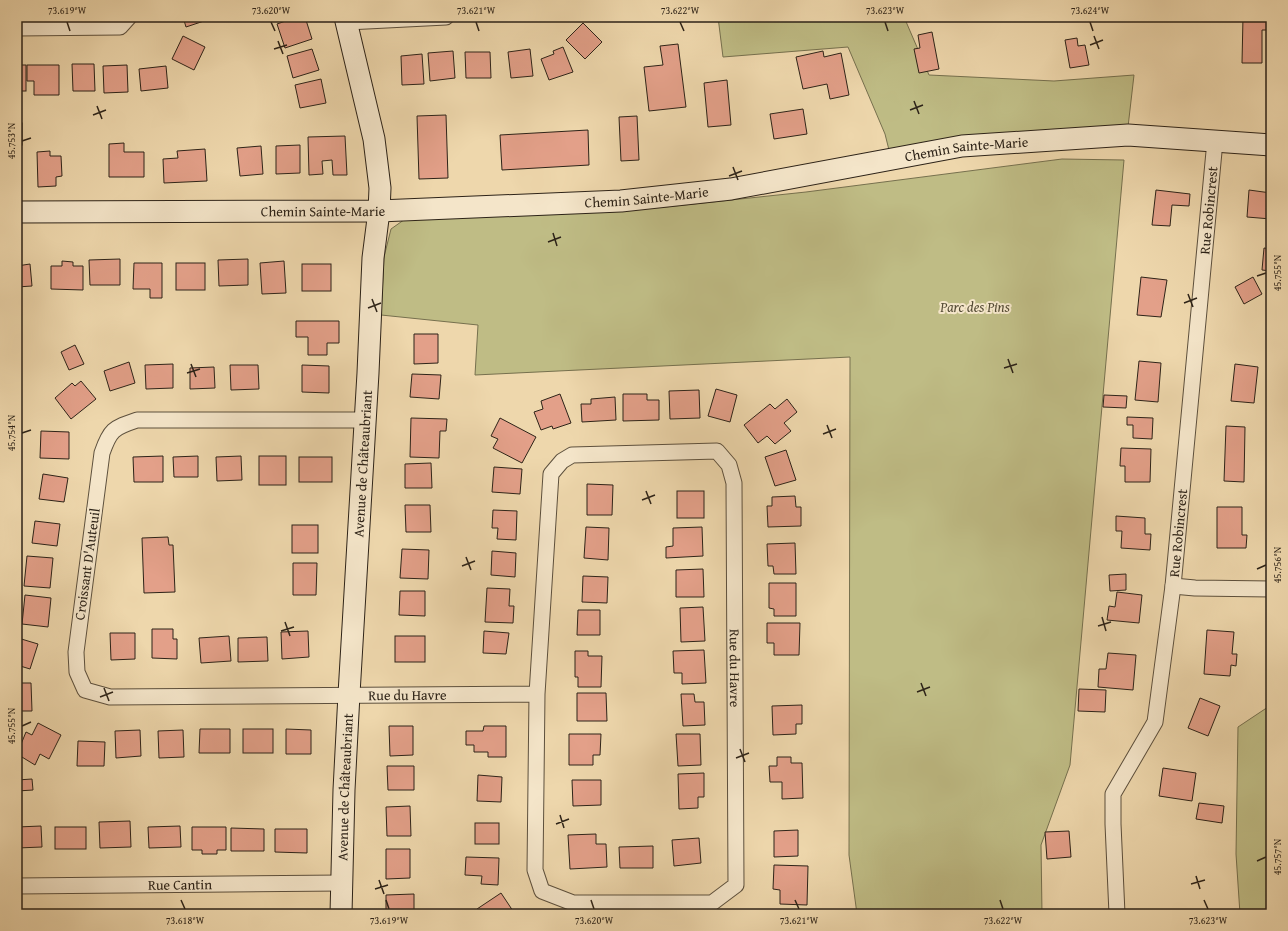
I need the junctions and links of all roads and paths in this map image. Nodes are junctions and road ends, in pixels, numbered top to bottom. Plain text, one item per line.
1 (129, 17) edge
2 (446, 17) edge
3 (346, 20) edge
4 (17, 28) edge
5 (1215, 141) junction
6 (1271, 145) edge
7 (379, 211) junction
8 (17, 212) edge
9 (365, 420) junction
10 (1173, 586) junction
11 (1271, 589) edge
12 (349, 694) junction
13 (537, 694) junction
14 (342, 883) junction
15 (17, 886) edge
16 (341, 914) edge
17 (1117, 914) edge

1 - 4 street
2 - 3 street
3 - 7 street, Avenue de Châteaubriant
5 - 6 street, Chemin Sainte-Marie
5 - 7 street, Chemin Sainte-Marie
5 - 10 street, Rue Robincrest
7 - 8 street, Chemin Sainte-Marie
7 - 9 street, Avenue de Châteaubriant
9 - 12 street, Avenue de Châteaubriant
9 - 12 street, Croissant D'Auteuil
10 - 11 street
10 - 17 street, Rue Robincrest
12 - 13 street, Rue du Havre
12 - 14 street, Avenue de Châteaubriant
13 - 13 street, Rue du Havre
14 - 15 street, Rue Cantin
14 - 16 street, Avenue de Châteaubriant

